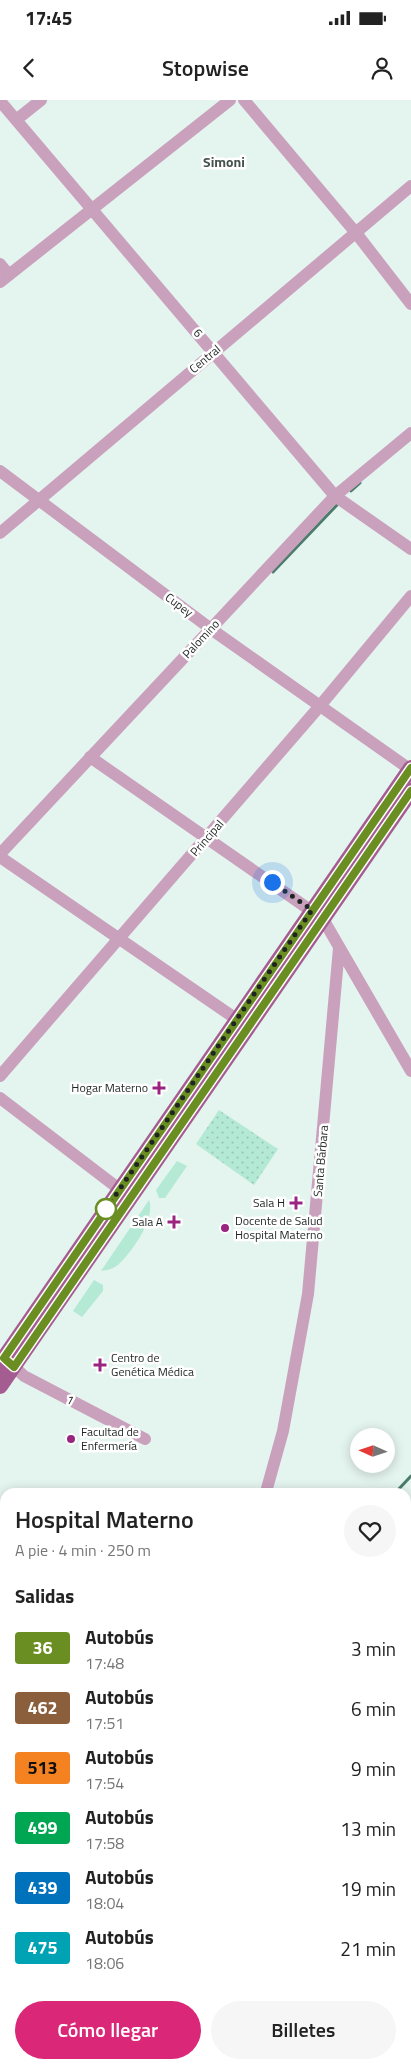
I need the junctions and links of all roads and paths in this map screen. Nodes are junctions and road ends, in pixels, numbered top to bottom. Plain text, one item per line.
1 (41, 100) edge
2 (230, 100) edge
3 (244, 100) edge
4 (0, 101) edge
5 (16, 120) junction
6 (411, 186) edge
7 (91, 208) junction
8 (356, 233) junction
9 (0, 264) edge
10 (5, 278) edge
11 (411, 304) edge
12 (214, 352) junction
13 (411, 433) edge
14 (0, 471) edge
15 (335, 496) junction
16 (39, 499) junction
17 (0, 533) edge
18 (411, 549) edge
19 (411, 596) edge
20 (211, 629) junction
21 (319, 707) junction
22 (90, 758) junction
23 (411, 769) edge
24 (411, 791) edge
25 (206, 838) junction
26 (0, 855) edge
27 (318, 914) junction
28 (120, 938) junction
29 (339, 948) junction
30 (243, 1024) junction
31 (411, 1071) edge
32 (0, 1076) edge
33 (0, 1098) edge
34 (125, 1194) junction
35 (5, 1360) edge
36 (0, 1386) edge
37 (145, 1438) dead end
38 (267, 1488) edge

1 - 5 street
2 - 7 street
3 - 8 street
4 - 5 street, 6
5 - 7 street, 6
6 - 8 street, Central
7 - 10 street
7 - 12 street, 6
8 - 11 street
8 - 12 street, Central
9 - 10 street
12 - 15 street, 6
12 - 16 street, Central
13 - 15 street, Palomino
14 - 16 street, Cupey
15 - 18 street, 6
15 - 20 street, Palomino
16 - 17 street, Central
16 - 20 street, Cupey
19 - 21 street, Principal
20 - 21 street, Cupey
20 - 22 street, Palomino
21 - 23 street, Cupey
21 - 25 street, Principal
22 - 25 street
22 - 26 street, Palomino
23 - 27 main road
24 - 27 main road
25 - 27 street
25 - 28 street, Principal
26 - 28 street
27 - 29 street
27 - 30 main road
28 - 30 street
28 - 32 street, Principal
29 - 31 street
29 - 38 street, Santa Bárbara
30 - 34 main road
33 - 34 street
34 - 35 main road
35 - 36 main road
35 - 37 street, 1

